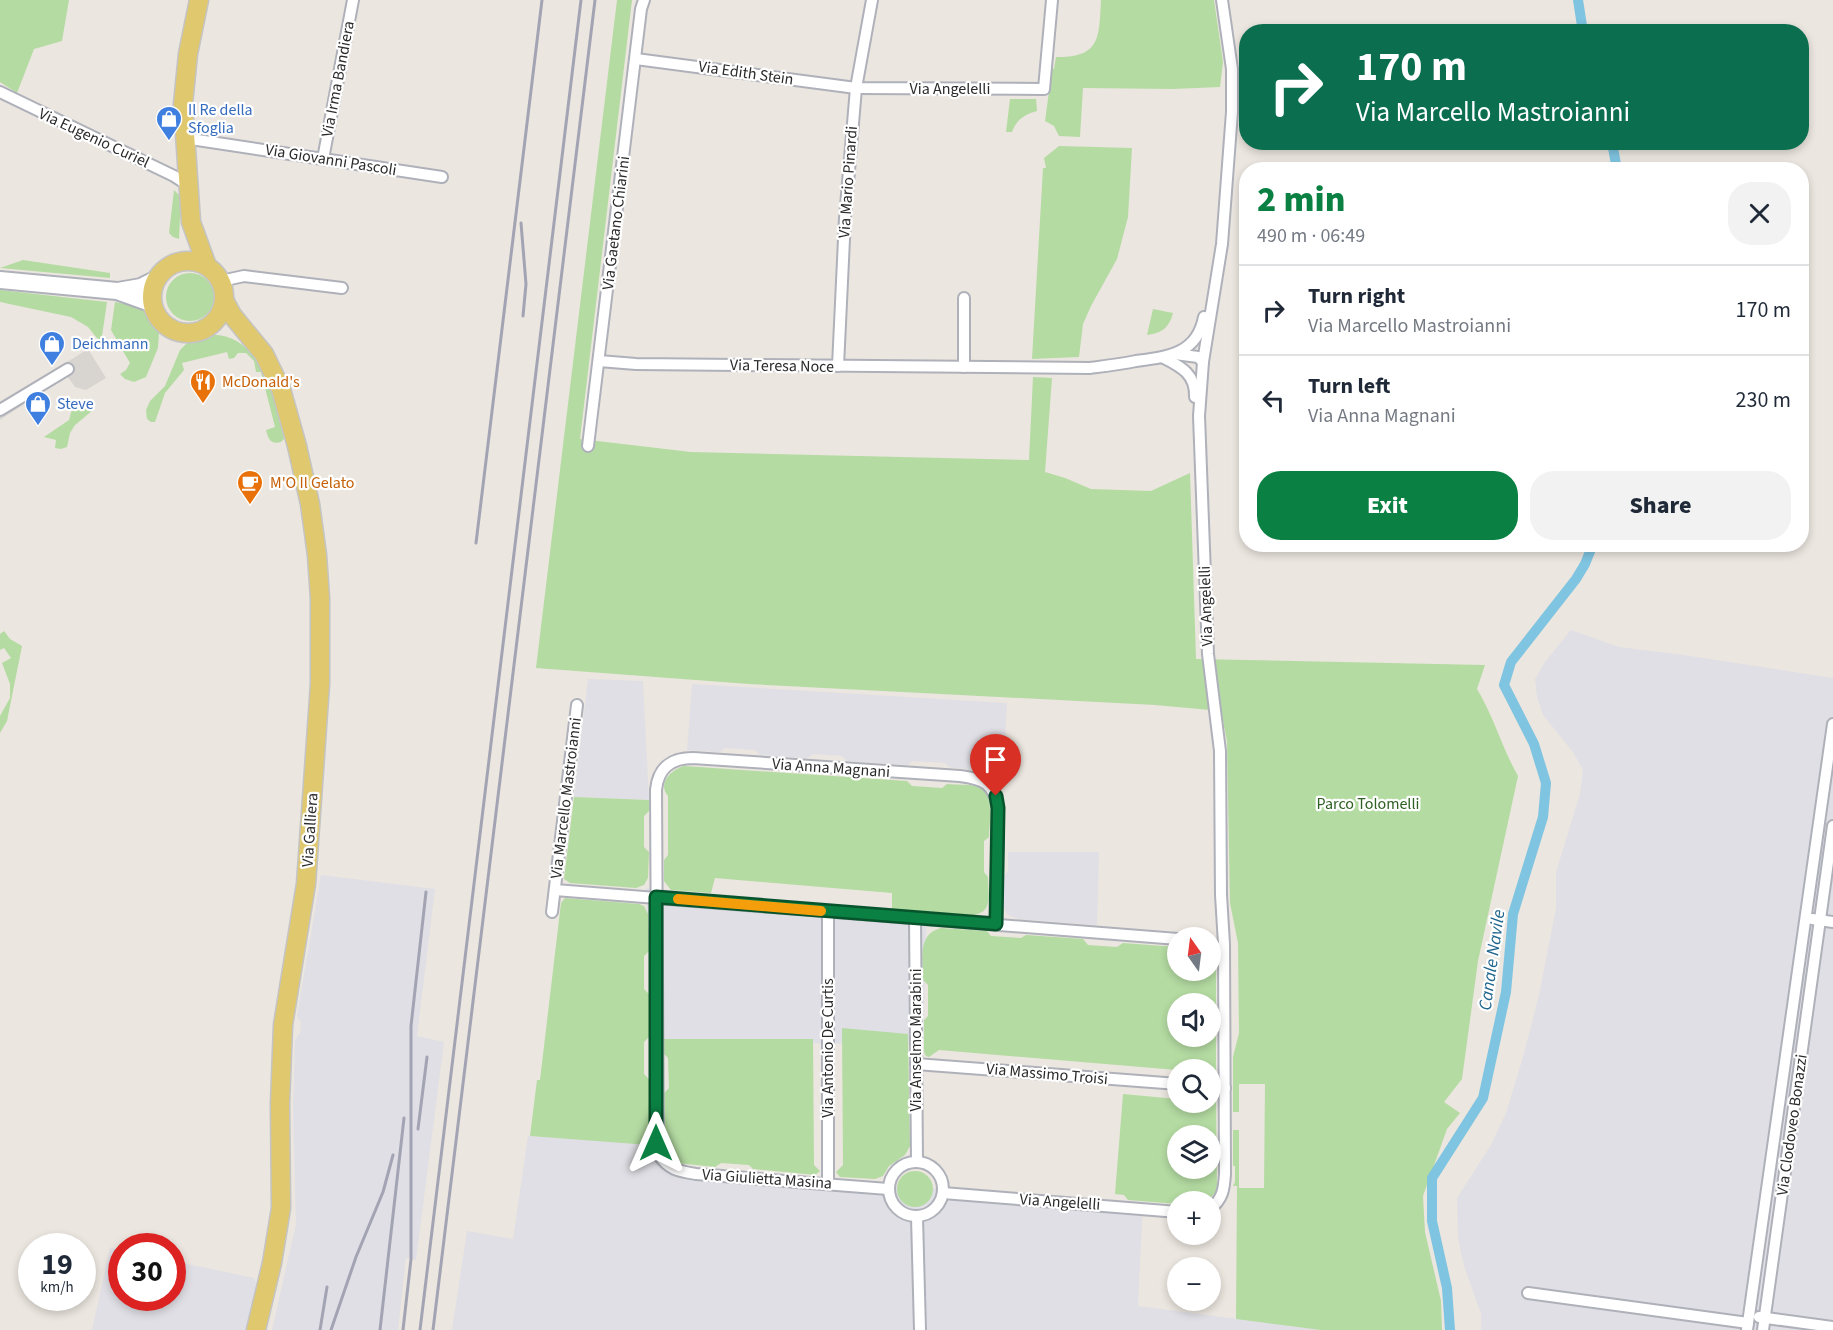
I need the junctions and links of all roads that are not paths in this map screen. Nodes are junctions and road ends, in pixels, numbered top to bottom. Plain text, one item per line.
1 (199, 0) edge
2 (353, 0) edge
3 (644, 0) edge
4 (872, 0) edge
5 (1052, 0) edge
6 (1222, 0) edge
7 (636, 59) junction
8 (856, 88) junction
9 (0, 92) edge
10 (184, 138) junction
11 (323, 159) junction
12 (442, 177) dead end
13 (188, 185) junction
14 (191, 222) junction
15 (1220, 254) junction
16 (175, 263) junction
17 (207, 266) junction
18 (157, 279) junction
19 (0, 280) edge
20 (221, 281) junction
21 (342, 288) dead end
22 (117, 291) junction
23 (964, 298) dead end
24 (224, 300) junction
25 (153, 304) junction
26 (204, 329) junction
27 (252, 338) junction
28 (1170, 358) junction
29 (599, 362) junction
30 (1203, 362) junction
31 (838, 366) junction
32 (964, 367) junction
33 (68, 369) dead end
34 (0, 410) edge
35 (1200, 438) junction
36 (588, 446) dead end
37 (577, 705) dead end
38 (1833, 724) edge
39 (1833, 826) edge
40 (555, 890) junction
41 (656, 897) junction
42 (552, 912) dead end
43 (828, 912) junction
44 (915, 918) junction
45 (1805, 919) junction
46 (1820, 920) junction
47 (1833, 922) edge
48 (996, 924) junction
49 (1167, 938) edge
50 (1221, 944) edge
51 (1224, 944) junction
52 (916, 1064) junction
53 (1167, 1083) edge
54 (1221, 1088) edge
55 (1225, 1088) junction
56 (917, 1161) junction
57 (828, 1184) junction
58 (888, 1188) junction
59 (944, 1193) junction
60 (1221, 1198) edge
61 (1167, 1211) edge
62 (917, 1217) junction
63 (1528, 1293) dead end
64 (1765, 1318) junction
65 (1748, 1323) edge
66 (1833, 1327) edge
67 (256, 1330) edge
68 (920, 1330) edge
69 (1763, 1330) edge

1 - 10 main road
2 - 11 street, Via Irma Bandiera
3 - 7 street, Via Gaetano Chiarini
4 - 8 street, Via Mario Pinardi
5 - 8 street, Via Angelelli
6 - 15 street, Via Angelelli
7 - 8 street, Via Edith Stein
7 - 29 street, Via Gaetano Chiarini
8 - 31 street, Via Mario Pinardi
9 - 13 street, Via Eugenio Curiel
10 - 11 street, Via Giovanni Pascoli
10 - 13 main road
11 - 12 street, Via Giovanni Pascoli
13 - 14 main road
14 - 16 main road
14 - 17 main road
15 - 28 street
15 - 30 street, Via Angelelli
16 - 17 main road
16 - 18 main road
17 - 20 main road
18 - 22 street
18 - 25 main road
19 - 22 street
20 - 21 street
20 - 24 main road
22 - 25 street
23 - 32 street
24 - 26 main road
24 - 27 main road, Via Galliera
25 - 26 main road
26 - 27 main road
27 - 67 main road, Via Galliera
28 - 30 street, Via Teresa Noce
28 - 32 street, Via Teresa Noce
28 - 35 street
29 - 31 street, Via Teresa Noce
29 - 36 street, Via Gaetano Chiarini
30 - 35 street, Via Angelelli
31 - 32 street, Via Teresa Noce
33 - 34 street
35 - 51 street, Via Angelelli
37 - 40 street, Via Marcello Mastroianni
38 - 45 street, Via Clodoveo Bonazzi
39 - 46 street, Via Clodoveo Bonazzi
40 - 41 street, Via Marcello Mastroianni
40 - 42 street, Via Marcello Mastroianni
41 - 43 street, Via Marcello Mastroianni
41 - 48 street, Via Anna Magnani
41 - 57 street, Via Giulietta Masina
43 - 44 street, Via Marcello Mastroianni
43 - 57 street, Via Antonio De Curtis
44 - 48 street, Via Marcello Mastroianni
44 - 52 street, Via Anselmo Marabini
45 - 46 street
45 - 65 street, Via Clodoveo Bonazzi
46 - 47 street
46 - 64 street, Via Clodoveo Bonazzi
48 - 49 street, Via Marcello Mastroianni
50 - 51 street
51 - 55 street, Via Angelelli
52 - 53 street, Via Massimo Troisi
52 - 56 street, Via Anselmo Marabini
54 - 55 street
55 - 60 street, Via Angelelli
56 - 58 street
56 - 59 street
57 - 58 street, Via Giulietta Masina
58 - 62 street
59 - 61 street, Via Angelelli
59 - 62 street
62 - 68 street
63 - 65 street
64 - 65 street
64 - 66 street
64 - 69 street, Via Clodoveo Bonazzi

